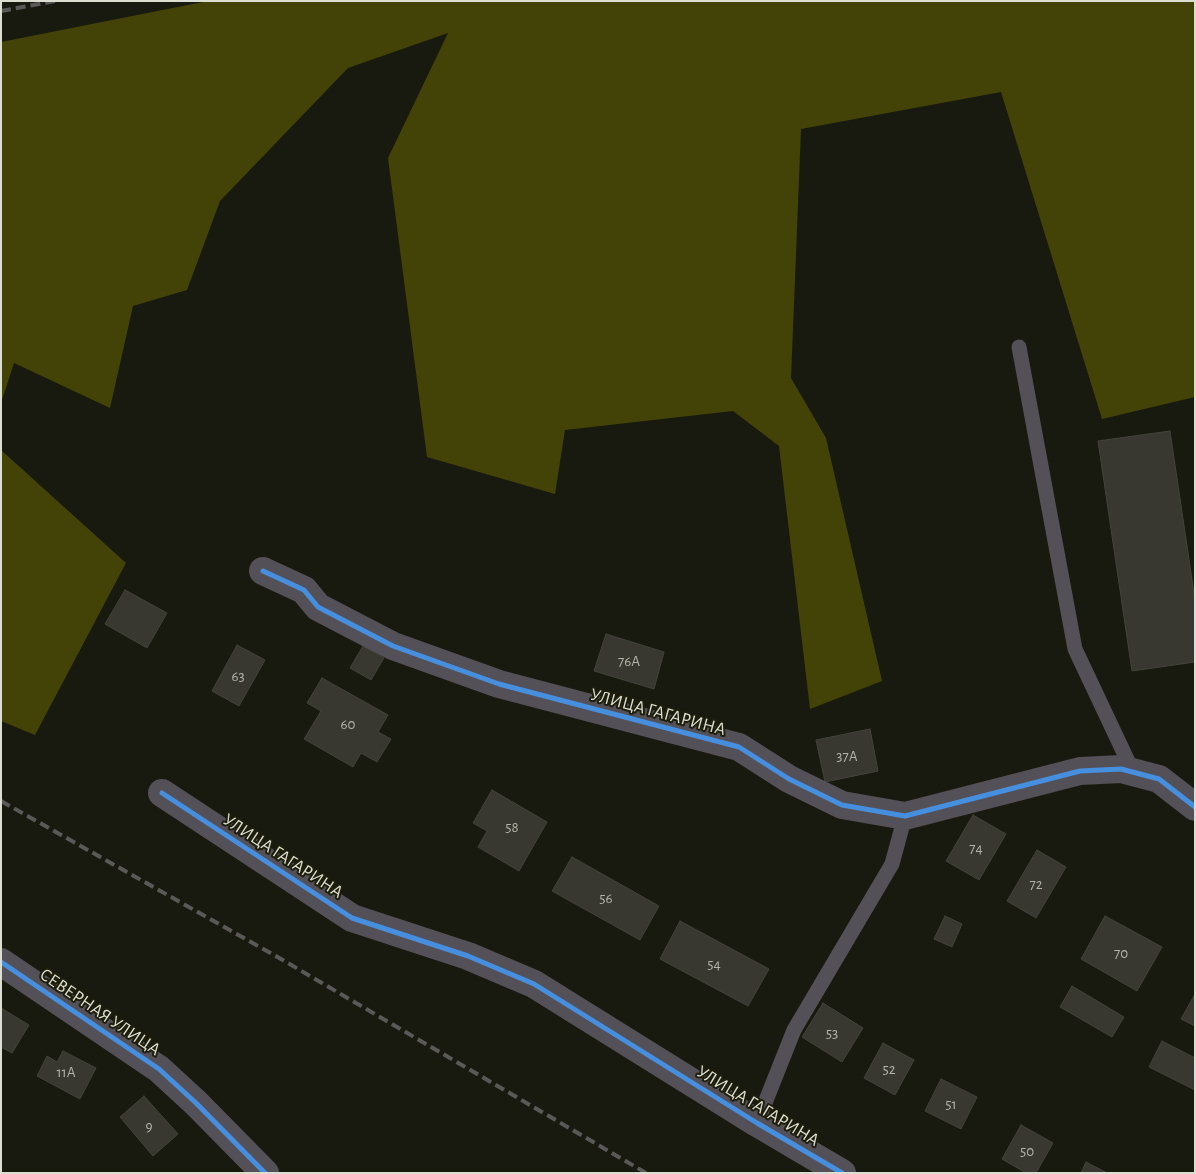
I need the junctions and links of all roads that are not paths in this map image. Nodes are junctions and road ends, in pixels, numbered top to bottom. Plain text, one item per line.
1 (1019, 347) dead end
2 (264, 571) dead end
3 (1133, 772) junction
4 (162, 793) dead end
5 (1195, 807) edge
6 (906, 816) junction
7 (1, 962) edge
8 (757, 1123) junction
9 (265, 1173) edge
10 (842, 1173) edge

1 - 3 lane
2 - 6 street, УЛИЦА ГАГАРИНА
3 - 5 street, УЛИЦА ГАГАРИНА
3 - 6 street, УЛИЦА ГАГАРИНА
4 - 8 street, УЛИЦА ГАГАРИНА
6 - 8 lane
7 - 9 street, СЕВЕРНАЯ УЛИЦА
8 - 10 street, УЛИЦА ГАГАРИНА

